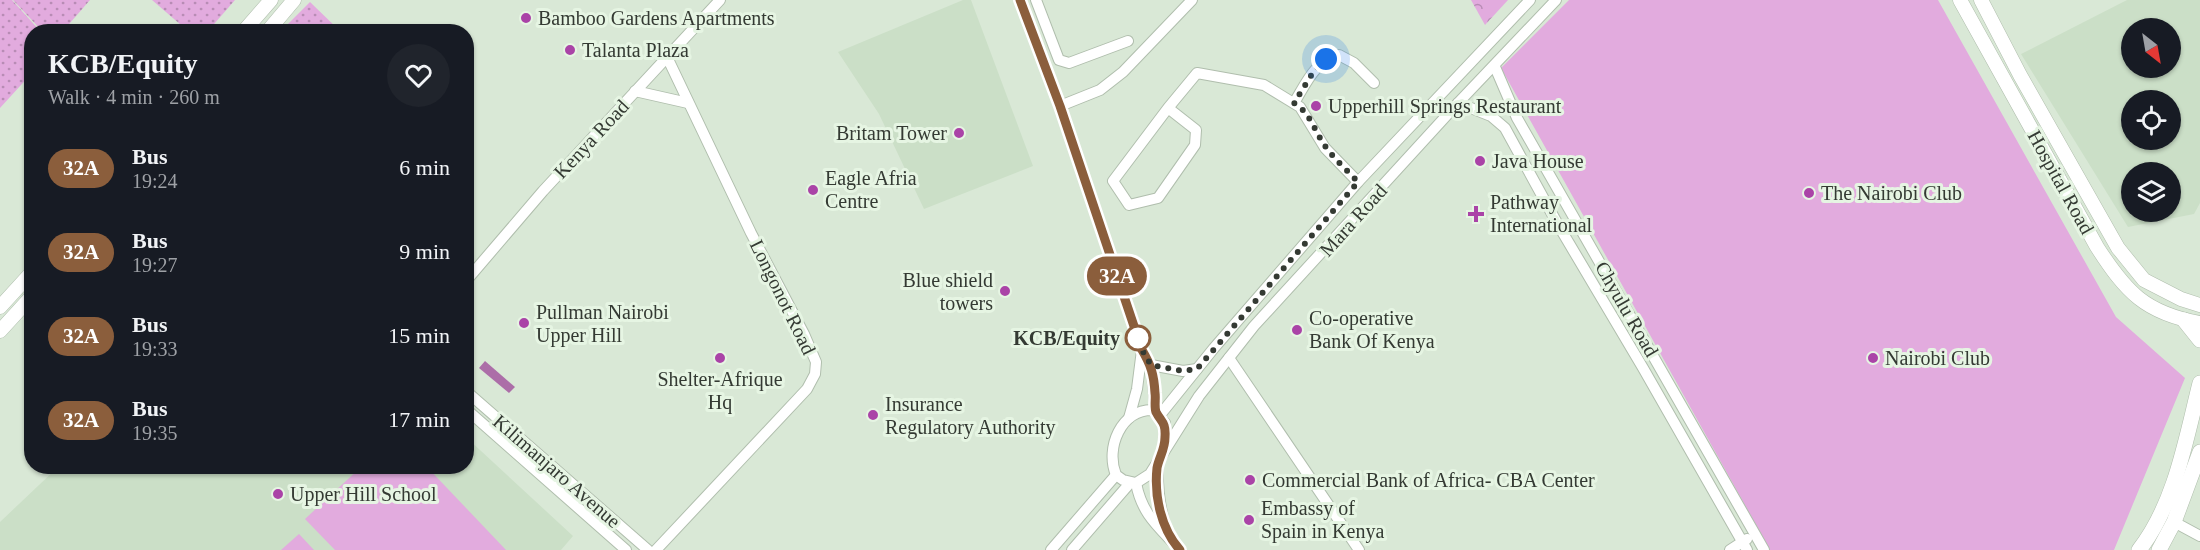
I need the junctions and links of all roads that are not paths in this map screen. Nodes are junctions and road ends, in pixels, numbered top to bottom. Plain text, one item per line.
1 (271, 0) edge
2 (294, 0) edge
3 (720, 0) edge
4 (1020, 0) edge
5 (1036, 0) edge
6 (1192, 0) edge
7 (1530, 0) edge
8 (1556, 0) edge
9 (1960, 0) edge
10 (1981, 0) edge
11 (250, 24) edge
12 (274, 24) edge
13 (1128, 41) dead end
14 (667, 57) junction
15 (1495, 67) junction
16 (1374, 83) dead end
17 (635, 91) junction
18 (1294, 103) junction
19 (1458, 103) junction
20 (688, 104) junction
21 (1060, 106) junction
22 (1168, 108) junction
23 (1358, 182) junction
24 (474, 272) edge
25 (24, 281) edge
26 (24, 305) edge
27 (2200, 305) edge
28 (0, 307) edge
29 (2184, 320) junction
30 (2200, 324) edge
31 (0, 331) edge
32 (2200, 340) edge
33 (1142, 350) junction
34 (1229, 358) junction
35 (1151, 365) junction
36 (1197, 369) junction
37 (2200, 383) edge
38 (474, 398) edge
39 (1158, 414) junction
40 (474, 416) edge
41 (1129, 418) junction
42 (1164, 451) junction
43 (2200, 452) edge
44 (1158, 465) junction
45 (1116, 475) junction
46 (1133, 483) junction
47 (2174, 522) junction
48 (1755, 534) junction
49 (2200, 536) edge
50 (1169, 538) junction
51 (1744, 546) edge
52 (626, 550) edge
53 (648, 550) edge
54 (656, 550) edge
55 (1051, 550) edge
56 (1072, 550) edge
57 (1180, 550) edge
58 (1359, 550) edge
59 (1730, 550) edge
60 (1764, 550) edge
61 (2139, 550) edge
62 (2159, 550) edge

1 - 11 street
2 - 12 street
3 - 14 street, Kenya Road
4 - 21 street
5 - 13 street
6 - 21 street
7 - 23 street, Mara Road
8 - 15 street, Mara Road
9 - 29 street, Hospital Road
10 - 27 street, Hospital Road
14 - 17 street, Kenya Road
14 - 20 street, Longonot Road
15 - 19 street, Mara Road
15 - 48 street, Chyulu Road
16 - 18 street
17 - 20 street
17 - 24 street, Kenya Road
18 - 22 street
18 - 23 street
19 - 34 street, Mara Road
19 - 51 street, Chyulu Road
20 - 54 street, Longonot Road
21 - 33 street
22 - 22 street
23 - 36 street, Mara Road
25 - 28 street
26 - 31 street
29 - 30 street, Hospital Road
29 - 32 main road
33 - 35 street
33 - 41 street
34 - 42 street, Mara Road
34 - 58 street
35 - 36 street
35 - 39 street
36 - 39 street, Mara Road
37 - 61 main road
38 - 53 street, Kilimanjaro Avenue
39 - 41 street
39 - 42 street, Mara Road
40 - 52 street, Kilimanjaro Avenue
41 - 45 street
42 - 44 street, Mara Road
43 - 47 main road
44 - 46 street, Mara Road
44 - 50 street
45 - 46 street
45 - 55 street
46 - 50 street
46 - 56 street, Mara Road
47 - 49 street
47 - 62 main road
48 - 51 street
48 - 60 street, Chyulu Road
50 - 57 street
51 - 59 street

